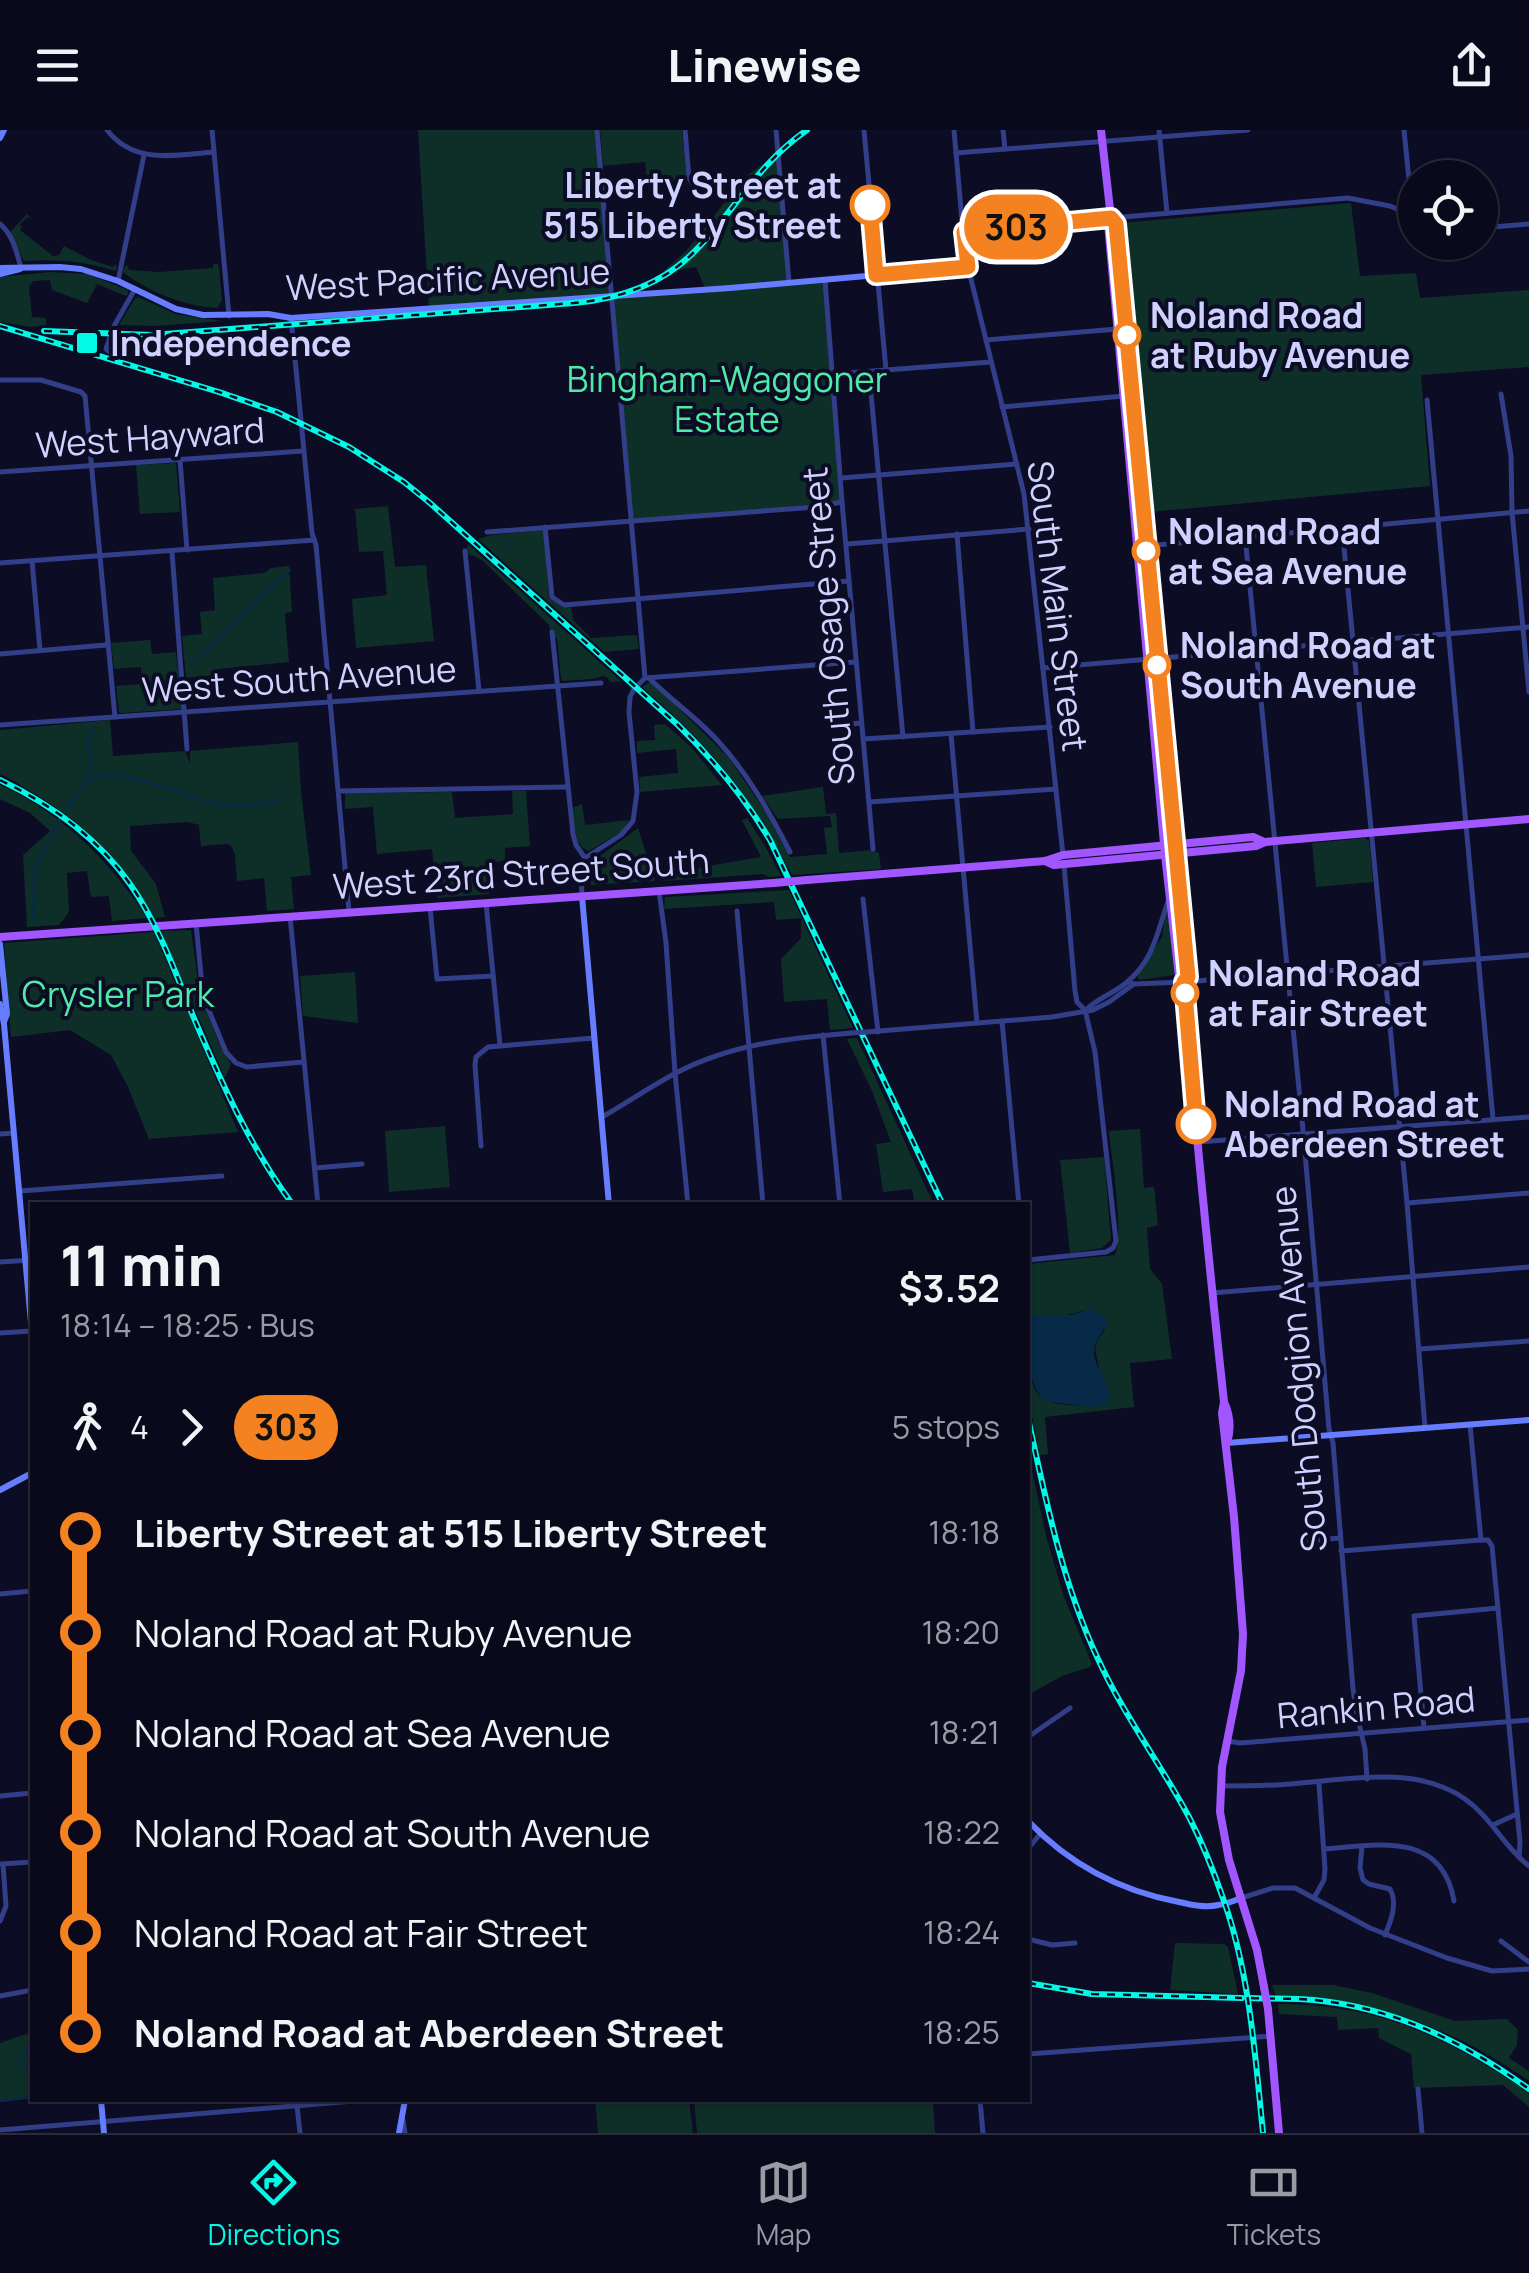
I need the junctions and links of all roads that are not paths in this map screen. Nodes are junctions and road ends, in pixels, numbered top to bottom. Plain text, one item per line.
1 (4, 130) edge
2 (106, 130) edge
3 (212, 130) edge
4 (597, 130) edge
5 (685, 130) edge
6 (776, 130) edge
7 (864, 130) edge
8 (954, 130) edge
9 (1003, 130) edge
10 (1101, 130) edge
11 (1248, 130) edge
12 (1404, 130) edge
13 (1159, 133) edge
14 (0, 138) edge
15 (1102, 141) junction
16 (1005, 149) junction
17 (214, 152) junction
18 (956, 154) junction
19 (144, 155) junction
20 (1407, 160) edge
21 (696, 190) dead end
22 (1398, 210) edge
23 (1167, 213) junction
24 (1111, 218) junction
25 (0, 224) edge
26 (1529, 224) edge
27 (1498, 227) edge
28 (964, 232) junction
29 (968, 267) junction
30 (21, 268) junction
31 (0, 271) edge
32 (876, 275) junction
33 (118, 280) junction
34 (825, 280) junction
35 (789, 282) junction
36 (136, 289) junction
37 (612, 295) junction
38 (228, 316) junction
39 (291, 318) junction
40 (1122, 328) junction
41 (111, 338) dead end
42 (986, 340) junction
43 (992, 362) junction
44 (886, 370) junction
45 (869, 372) junction
46 (833, 374) junction
47 (0, 380) edge
48 (1501, 394) dead end
49 (1128, 396) junction
50 (1427, 400) dead end
51 (1002, 406) junction
52 (303, 451) junction
53 (180, 460) junction
54 (1017, 464) junction
55 (91, 466) junction
56 (0, 472) edge
57 (878, 476) junction
58 (840, 478) junction
59 (842, 502) junction
60 (1529, 511) edge
61 (1512, 512) junction
62 (1437, 518) junction
63 (630, 521) junction
64 (546, 527) junction
65 (1342, 527) junction
66 (1029, 528) junction
67 (487, 532) dead end
68 (957, 534) junction
69 (1245, 536) junction
70 (314, 540) junction
71 (884, 540) junction
72 (846, 544) junction
73 (1142, 546) junction
74 (187, 550) junction
75 (465, 551) dead end
76 (172, 552) junction
77 (100, 556) junction
78 (32, 561) junction
79 (0, 563) edge
80 (849, 581) junction
81 (637, 599) junction
82 (1526, 627) edge
83 (552, 632) dead end
84 (1448, 632) junction
85 (1352, 641) junction
86 (108, 642) junction
87 (40, 650) junction
88 (1256, 650) junction
89 (0, 654) edge
90 (1153, 659) junction
91 (855, 662) junction
92 (1043, 668) junction
93 (647, 678) junction
94 (601, 683) dead end
95 (558, 684) junction
96 (479, 691) junction
97 (1529, 692) edge
98 (331, 701) junction
99 (184, 713) junction
100 (115, 716) junction
101 (861, 724) junction
102 (0, 725) edge
103 (830, 726) dead end
104 (1050, 726) junction
105 (973, 732) junction
106 (951, 734) junction
107 (902, 737) junction
108 (862, 738) junction
109 (187, 749) dead end
110 (568, 786) junction
111 (1056, 789) junction
112 (340, 791) junction
113 (955, 796) junction
114 (868, 802) junction
115 (1529, 819) edge
116 (1467, 825) junction
117 (1370, 833) junction
118 (1270, 842) junction
119 (873, 850) dead end
120 (1170, 850) junction
121 (790, 852) dead end
122 (585, 858) junction
123 (1064, 859) junction
124 (962, 868) junction
125 (659, 891) junction
126 (582, 896) junction
127 (1170, 896) junction
128 (863, 898) dead end
129 (486, 903) junction
130 (430, 906) junction
131 (737, 911) dead end
132 (349, 912) junction
133 (290, 916) junction
134 (196, 923) junction
135 (0, 940) edge
136 (1529, 955) edge
137 (1480, 959) junction
138 (1383, 966) junction
139 (1288, 974) junction
140 (493, 976) junction
141 (1184, 982) junction
142 (1131, 983) junction
143 (0, 1004) edge
144 (1086, 1010) junction
145 (1002, 1021) junction
146 (977, 1023) junction
147 (4, 1024) junction
148 (878, 1032) junction
149 (824, 1035) junction
150 (596, 1038) junction
151 (500, 1045) junction
152 (748, 1046) junction
153 (304, 1062) junction
154 (675, 1073) junction
155 (1529, 1117) edge
156 (602, 1118) junction
157 (1493, 1119) junction
158 (1400, 1127) junction
159 (14, 1133) junction
160 (0, 1134) edge
161 (1303, 1134) junction
162 (1198, 1142) junction
163 (481, 1146) dead end
164 (362, 1164) dead end
165 (314, 1168) junction
166 (222, 1176) dead end
167 (20, 1191) junction
168 (1529, 1193) edge
169 (318, 1202) edge
170 (610, 1202) edge
171 (688, 1202) edge
172 (763, 1202) edge
173 (840, 1202) edge
174 (1019, 1202) edge
175 (1407, 1203) junction
176 (29, 1260) edge
177 (1030, 1260) edge
178 (0, 1262) edge
179 (1529, 1267) edge
180 (1413, 1276) junction
181 (1315, 1284) junction
182 (1212, 1293) junction
183 (30, 1332) edge
184 (0, 1334) edge
185 (1529, 1341) edge
186 (1420, 1349) junction
187 (1529, 1420) edge
188 (1470, 1424) junction
189 (1426, 1428) junction
190 (1330, 1435) junction
191 (1227, 1443) junction
192 (30, 1475) edge
193 (0, 1490) edge
194 (1340, 1538) junction
195 (1482, 1540) junction
196 (1307, 1541) dead end
197 (1341, 1550) junction
198 (30, 1591) edge
199 (0, 1594) edge
200 (1498, 1608) junction
201 (1070, 1708) dead end
202 (1529, 1720) edge
203 (1510, 1722) junction
204 (1424, 1728) junction
205 (1361, 1732) junction
206 (1030, 1735) edge
207 (1228, 1741) junction
208 (1367, 1778) junction
209 (1318, 1782) junction
210 (1220, 1786) junction
211 (30, 1794) edge
212 (0, 1796) edge
213 (1518, 1814) junction
214 (1030, 1823) edge
215 (1493, 1825) junction
216 (1040, 1834) junction
217 (1030, 1846) edge
218 (1362, 1846) junction
219 (1324, 1849) junction
220 (1519, 1858) junction
221 (30, 1862) edge
222 (1, 1864) edge
223 (1529, 1866) edge
224 (1241, 1898) junction
225 (1314, 1898) junction
226 (1454, 1901) dead end
227 (0, 1921) edge
228 (1386, 1935) junction
229 (1030, 1938) edge
230 (1500, 1941) dead end
231 (1075, 1944) dead end
232 (1529, 1965) edge
233 (30, 1990) edge
234 (0, 1996) edge
235 (1272, 2036) junction
236 (1030, 2054) edge
237 (1418, 2089) dead end
238 (101, 2102) edge
239 (344, 2102) edge
240 (405, 2102) edge
241 (980, 2102) edge
242 (298, 2106) junction
243 (103, 2123) junction
244 (0, 2130) edge
245 (104, 2133) edge
246 (300, 2133) edge
247 (402, 2133) edge
248 (983, 2133) edge
249 (1279, 2133) edge
250 (1422, 2133) edge

1 - 14 street
2 - 19 street
3 - 17 street
4 - 37 street
5 - 21 street
6 - 35 street
7 - 32 street
8 - 18 street, South Main Street
9 - 16 street
10 - 15 main road
11 - 13 street
12 - 20 street
13 - 15 street
13 - 23 street
15 - 16 street
15 - 24 main road
16 - 18 street
17 - 19 street
17 - 38 street
18 - 28 street, South Main Street
19 - 33 street
22 - 23 street
23 - 24 street
24 - 28 street
24 - 40 main road
25 - 30 street
26 - 27 street
28 - 29 street, South Main Street
29 - 32 street, West Pacific Avenue
29 - 42 street, South Main Street
30 - 31 street, West Pacific Avenue
30 - 33 street, West Pacific Avenue
32 - 34 street, West Pacific Avenue
32 - 44 street
33 - 36 street, West Pacific Avenue
34 - 35 street, West Pacific Avenue
34 - 46 street, South Osage Street
35 - 37 street, West Pacific Avenue
36 - 38 street, West Pacific Avenue
36 - 41 street
37 - 39 street, West Pacific Avenue
37 - 63 street
38 - 39 street, West Pacific Avenue
39 - 52 street
40 - 42 street
40 - 49 main road
42 - 43 street, South Main Street
43 - 44 street
43 - 51 street, South Main Street
44 - 45 street
45 - 46 street
45 - 57 street
46 - 58 street, South Osage Street
47 - 55 street
48 - 61 street
49 - 51 street
49 - 73 main road
50 - 62 street
51 - 54 street, South Main Street
52 - 53 street, West Hayward
52 - 70 street
53 - 55 street, West Hayward
53 - 74 street
54 - 57 street
54 - 66 street, South Main Street
55 - 56 street, West Hayward
55 - 77 street
57 - 58 street
57 - 71 street
58 - 59 street, South Osage Street
59 - 63 street
59 - 72 street, South Osage Street
60 - 61 street
61 - 62 street
61 - 82 street
62 - 65 street
62 - 84 street
63 - 64 street
63 - 81 street
64 - 67 street
64 - 81 street
65 - 69 street
65 - 85 street
66 - 68 street
66 - 92 street, South Main Street
68 - 71 street
68 - 105 street
69 - 73 street
69 - 88 street, South Dodgion Avenue
70 - 74 street
70 - 98 street
71 - 72 street
71 - 107 street
72 - 80 street, South Osage Street
73 - 90 main road
74 - 76 street
75 - 96 street
76 - 77 street
76 - 99 street
77 - 78 street
77 - 86 street
78 - 79 street
78 - 87 street
80 - 81 street
80 - 91 street, South Osage Street
81 - 93 street
82 - 84 street
82 - 97 street
83 - 95 street
84 - 85 street
84 - 116 street
85 - 88 street
85 - 117 street
86 - 87 street
86 - 100 street
87 - 89 street
88 - 90 street
88 - 118 street, South Dodgion Avenue
90 - 92 street
90 - 120 main road
91 - 93 street
91 - 101 street, South Osage Street
92 - 104 street, South Main Street
93 - 121 street
93 - 122 street
94 - 95 street, West South Avenue
95 - 96 street, West South Avenue
95 - 110 street
96 - 98 street, West South Avenue
98 - 99 street, West South Avenue
98 - 112 street
99 - 100 street, West South Avenue
99 - 109 street
100 - 102 street, West South Avenue
101 - 103 street
101 - 108 street, South Osage Street
104 - 105 street
104 - 111 street, South Main Street
105 - 106 street
106 - 107 street
106 - 113 street
107 - 108 street
108 - 114 street, South Osage Street
110 - 112 street
110 - 122 street
111 - 113 street
111 - 123 street, South Main Street
112 - 132 street
113 - 114 street
113 - 124 street
114 - 119 street, South Osage Street
115 - 116 main road, West 23rd Street South
116 - 117 main road, West 23rd Street South
116 - 137 street
117 - 118 main road, West 23rd Street South
117 - 138 street
118 - 120 main road, West 23rd Street South
118 - 139 street, South Dodgion Avenue
120 - 123 main road, West 23rd Street South
120 - 127 main road
120 - 141 main road
122 - 126 street
123 - 124 main road, West 23rd Street South
123 - 144 street, South Main Street
124 - 125 main road, West 23rd Street South, bridge
124 - 146 street
125 - 126 main road, West 23rd Street South
125 - 154 street
126 - 129 main road, West 23rd Street South
126 - 150 street
127 - 141 main road
127 - 142 street
128 - 148 street
129 - 130 main road, West 23rd Street South
129 - 140 street
130 - 132 main road, West 23rd Street South
130 - 140 street
131 - 152 street
132 - 133 main road, West 23rd Street South
133 - 134 main road, West 23rd Street South
133 - 153 street
134 - 135 main road, West 23rd Street South
134 - 153 street
135 - 147 street
136 - 137 street
137 - 138 street
137 - 157 street
138 - 139 street
138 - 158 street
139 - 141 street
139 - 161 street, South Dodgion Avenue
140 - 151 street
141 - 142 street
141 - 162 main road
142 - 144 street
143 - 147 street
144 - 145 street
144 - 177 street, South Main Street
145 - 146 street
145 - 174 street
146 - 148 street
147 - 159 street
148 - 149 street, bridge
149 - 152 street
149 - 173 street
150 - 151 street
150 - 156 street
151 - 163 street
152 - 154 street
152 - 172 street
153 - 165 street
154 - 156 street
154 - 171 street
155 - 157 street
156 - 170 street
157 - 158 street
158 - 161 street
158 - 175 street
159 - 160 street
159 - 167 street
161 - 162 street
161 - 181 street, South Dodgion Avenue
162 - 182 main road
164 - 165 street
165 - 169 street
166 - 167 street
167 - 176 street
168 - 175 street
175 - 180 street
176 - 178 street
179 - 180 street
180 - 181 street
180 - 186 street
181 - 182 street
181 - 190 street, South Dodgion Avenue
182 - 191 main road
183 - 184 street
185 - 186 street
186 - 189 street
187 - 188 street
188 - 189 street
188 - 195 street
189 - 190 street
190 - 191 street
190 - 194 street, South Dodgion Avenue
191 - 207 main road
192 - 193 street
194 - 196 street
194 - 197 street, South Dodgion Avenue
195 - 197 street
195 - 200 street
197 - 205 street, South Dodgion Avenue
198 - 199 street
200 - 203 street
200 - 204 street
201 - 206 street
202 - 203 street, Rankin Road
203 - 204 street, Rankin Road
203 - 213 street
204 - 205 street, Rankin Road
205 - 207 street, Rankin Road
205 - 208 street, South Dodgion Avenue
207 - 210 main road
208 - 209 street
208 - 215 street
209 - 210 street
209 - 219 street
210 - 224 main road
211 - 212 street
213 - 215 street
213 - 220 street
214 - 216 street
215 - 220 street
216 - 217 street
216 - 224 street
218 - 219 street
218 - 226 street
218 - 228 street
219 - 225 street
220 - 223 street
221 - 222 street
222 - 227 street
224 - 225 street
224 - 235 main road, bridge
225 - 228 street
228 - 232 street
229 - 231 street
230 - 232 street
233 - 234 street
235 - 236 street
235 - 249 main road
237 - 250 street
238 - 243 street
239 - 242 street
240 - 247 street
241 - 248 street
242 - 243 street
242 - 246 street
243 - 244 street
243 - 245 street

